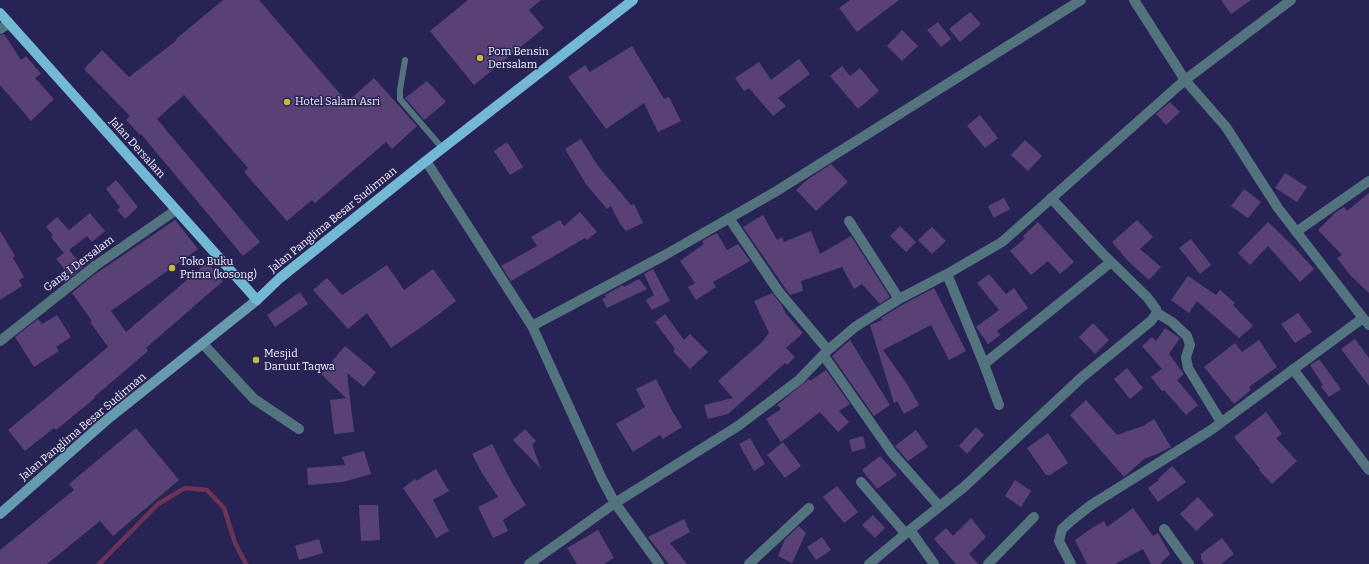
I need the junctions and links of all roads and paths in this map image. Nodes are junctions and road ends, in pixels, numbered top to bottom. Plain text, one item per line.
1 (633, 0) edge
2 (1081, 0) edge
3 (1134, 0) edge
4 (1291, 0) edge
5 (0, 13) edge
6 (9, 23) junction
7 (0, 29) edge
8 (405, 60) dead end
9 (1185, 80) junction
10 (443, 149) junction
11 (426, 161) junction
12 (1369, 180) edge
13 (1051, 198) junction
14 (176, 210) junction
15 (729, 218) junction
16 (849, 220) dead end
17 (1296, 232) junction
18 (1111, 262) junction
19 (947, 274) junction
20 (899, 299) junction
21 (256, 300) junction
22 (1157, 313) junction
23 (1366, 321) edge
24 (532, 326) junction
25 (0, 341) edge
26 (203, 344) junction
27 (826, 353) junction
28 (984, 364) junction
29 (1293, 369) junction
30 (999, 405) dead end
31 (1220, 422) junction
32 (299, 429) dead end
33 (1369, 470) edge
34 (862, 482) dead end
35 (615, 503) junction
36 (939, 506) junction
37 (809, 508) dead end
38 (0, 514) edge
39 (1034, 516) dead end
40 (1164, 529) dead end
41 (908, 531) junction
42 (529, 564) edge
43 (659, 564) edge
44 (749, 564) edge
45 (869, 564) edge
46 (934, 564) edge
47 (988, 564) edge
48 (1071, 564) edge
49 (1189, 564) edge

1 - 10 main road, Jalan Panglima Besar Sudirman
2 - 15 street
3 - 9 street
4 - 9 street
5 - 6 main road, Jalan Dersalam
6 - 7 street
6 - 14 main road, Jalan Dersalam
8 - 10 lane
9 - 13 street
9 - 17 street
10 - 11 main road, Jalan Panglima Besar Sudirman
11 - 21 main road, Jalan Panglima Besar Sudirman
11 - 24 street
12 - 17 street
13 - 18 street
13 - 19 street
14 - 21 main road, Jalan Dersalam
14 - 25 street, Gang I Dersalam
15 - 24 street
15 - 27 street
16 - 20 street
17 - 23 street
18 - 22 street
18 - 28 street
19 - 20 street
19 - 28 street
20 - 27 street
21 - 26 main road, Jalan Panglima Besar Sudirman
22 - 31 street
22 - 36 street
23 - 29 street
24 - 35 street
26 - 32 street
26 - 38 main road, Jalan Panglima Besar Sudirman
27 - 35 street
27 - 36 street
28 - 30 street
29 - 31 street
29 - 33 street
31 - 48 street
34 - 41 street
35 - 42 street
35 - 43 street
36 - 41 street
37 - 44 street
39 - 47 street
40 - 49 street
41 - 45 street
41 - 46 street

